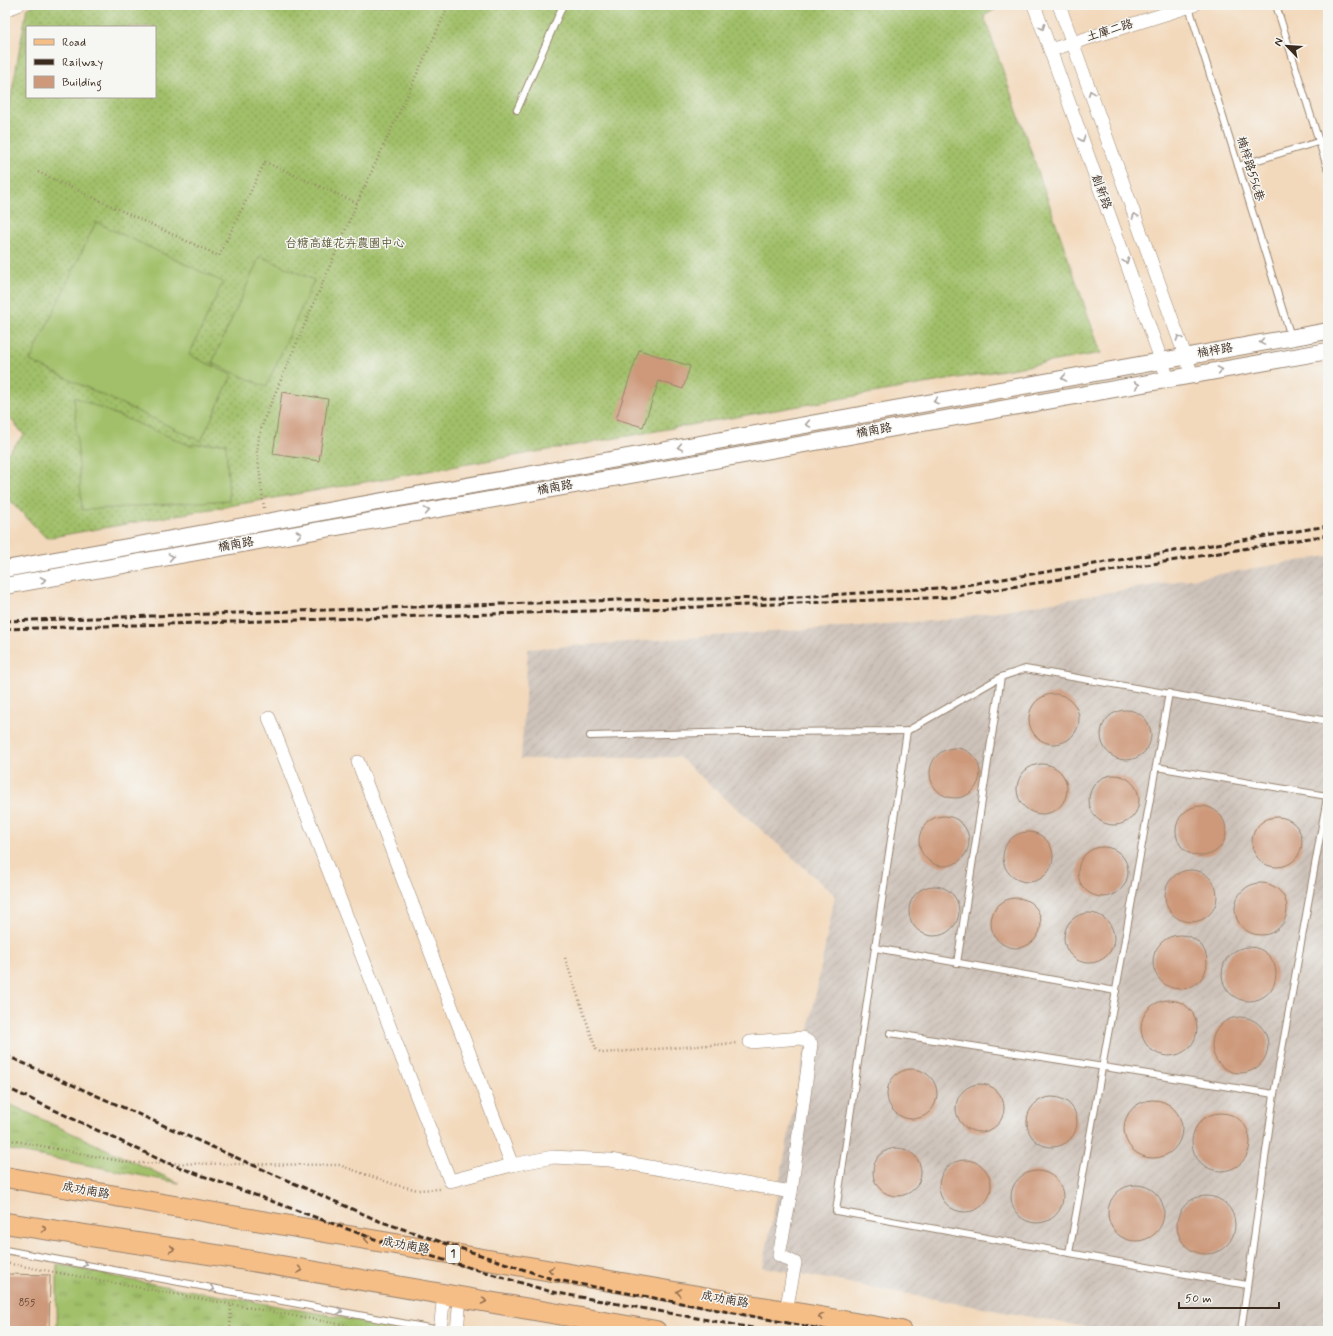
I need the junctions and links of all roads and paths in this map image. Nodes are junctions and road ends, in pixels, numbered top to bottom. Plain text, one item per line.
1 (18, 5) edge
2 (448, 5) edge
3 (563, 5) edge
4 (1034, 5) edge
5 (1059, 5) edge
6 (1276, 5) edge
7 (1191, 6) edge
8 (1169, 9) edge
9 (5, 10) edge
10 (1073, 43) junction
11 (1050, 50) junction
12 (517, 110) dead end
13 (1328, 139) edge
14 (1319, 142) junction
15 (1238, 166) junction
16 (1328, 170) edge
17 (38, 172) dead end
18 (357, 203) junction
19 (1328, 330) edge
20 (1291, 337) junction
21 (1328, 351) edge
22 (1186, 356) junction
23 (1162, 360) junction
24 (1102, 371) joint
25 (1192, 375) junction
26 (1168, 379) junction
27 (1105, 390) joint
28 (265, 522) junction
29 (5, 570) edge
30 (5, 586) edge
31 (1001, 676) junction
32 (1170, 693) junction
33 (269, 718) dead end
34 (1328, 721) edge
35 (907, 731) junction
36 (590, 736) dead end
37 (358, 762) dead end
38 (1156, 767) junction
39 (1328, 794) edge
40 (875, 948) junction
41 (564, 958) dead end
42 (957, 963) junction
43 (1116, 991) junction
44 (890, 1033) dead end
45 (750, 1042) joint
46 (1103, 1066) junction
47 (1274, 1094) junction
48 (5, 1139) edge
49 (512, 1165) junction
50 (5, 1177) edge
51 (450, 1181) junction
52 (791, 1192) junction
53 (5, 1223) edge
54 (5, 1250) edge
55 (1069, 1253) junction
56 (5, 1263) edge
57 (1247, 1285) junction
58 (452, 1296) junction
59 (231, 1304) junction
60 (786, 1311) junction
61 (230, 1331) edge
62 (377, 1331) edge
63 (442, 1331) edge
64 (457, 1331) edge
65 (656, 1331) edge
66 (901, 1331) edge
67 (1241, 1331) edge

1 - 9 street
2 - 18 path
3 - 12 lane
4 -> 11 street, 創新路
5 - 10 street, 創新路
6 - 14 lane
7 - 8 street, 土庫二路
7 - 15 lane, 楠梓路556巷
8 - 10 street, 土庫二路
10 - 11 street, 土庫二路
22 -> 10 street, 創新路
11 -> 23 street, 創新路
13 - 14 lane
14 - 15 lane
14 - 16 lane
15 - 20 lane, 楠梓路556巷
17 - 18 path
18 - 28 path
19 - 20 street, 楠梓路
20 -> 22 street, 楠梓路
25 -> 21 street, 楠梓路
22 - 23 street, 楠梓路
22 - 25 street, 創新路
23 - 24 street, 楠梓路
23 - 26 street, 創新路
24 -> 28 street, 橋南路
25 - 26 street, 楠梓路
27 -> 26 street, 楠梓路
30 -> 27 street, 橋南路
28 - 29 street, 橋南路
31 - 32 lane
31 - 35 lane
31 - 42 lane
32 - 34 lane
32 - 38 lane
33 - 51 street
35 - 36 lane
35 - 40 lane
37 - 49 street
38 - 39 lane
38 - 43 lane
39 - 47 lane
40 - 42 lane
40 - 55 lane
41 - 45 path
42 - 43 lane
43 - 46 lane
44 - 46 lane
45 - 52 street
46 - 47 lane
46 - 55 lane
47 - 57 lane
48 - 51 path
49 - 51 street
49 - 52 street
60 -> 50 main road, 成功南路 / 1
52 - 60 street
53 -> 58 main road
54 -> 63 lane
55 - 57 lane
56 - 59 path
57 - 67 lane
58 - 63 street
58 - 64 street
58 -> 65 main road
59 - 61 path
59 - 62 path
66 -> 60 main road, 成功南路 / 1

